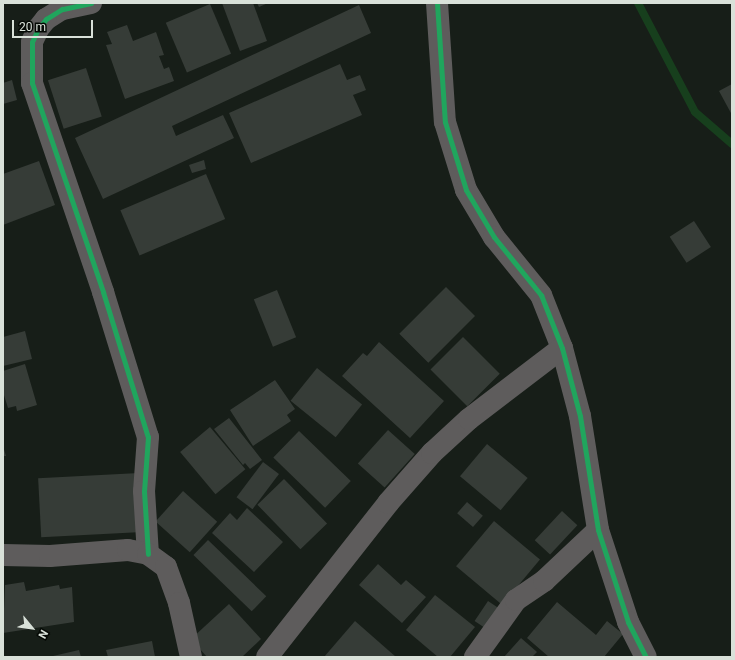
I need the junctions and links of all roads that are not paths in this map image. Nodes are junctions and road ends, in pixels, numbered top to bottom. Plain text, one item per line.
1 (90, 3) edge
2 (437, 3) edge
3 (562, 348) junction
4 (598, 530) junction
5 (148, 554) junction
6 (3, 555) edge
7 (191, 657) edge
8 (267, 657) edge
9 (475, 657) edge
10 (646, 657) edge

1 - 5 street
2 - 3 street
3 - 4 street
3 - 8 street
4 - 9 street
4 - 10 street
5 - 6 street
5 - 7 street

